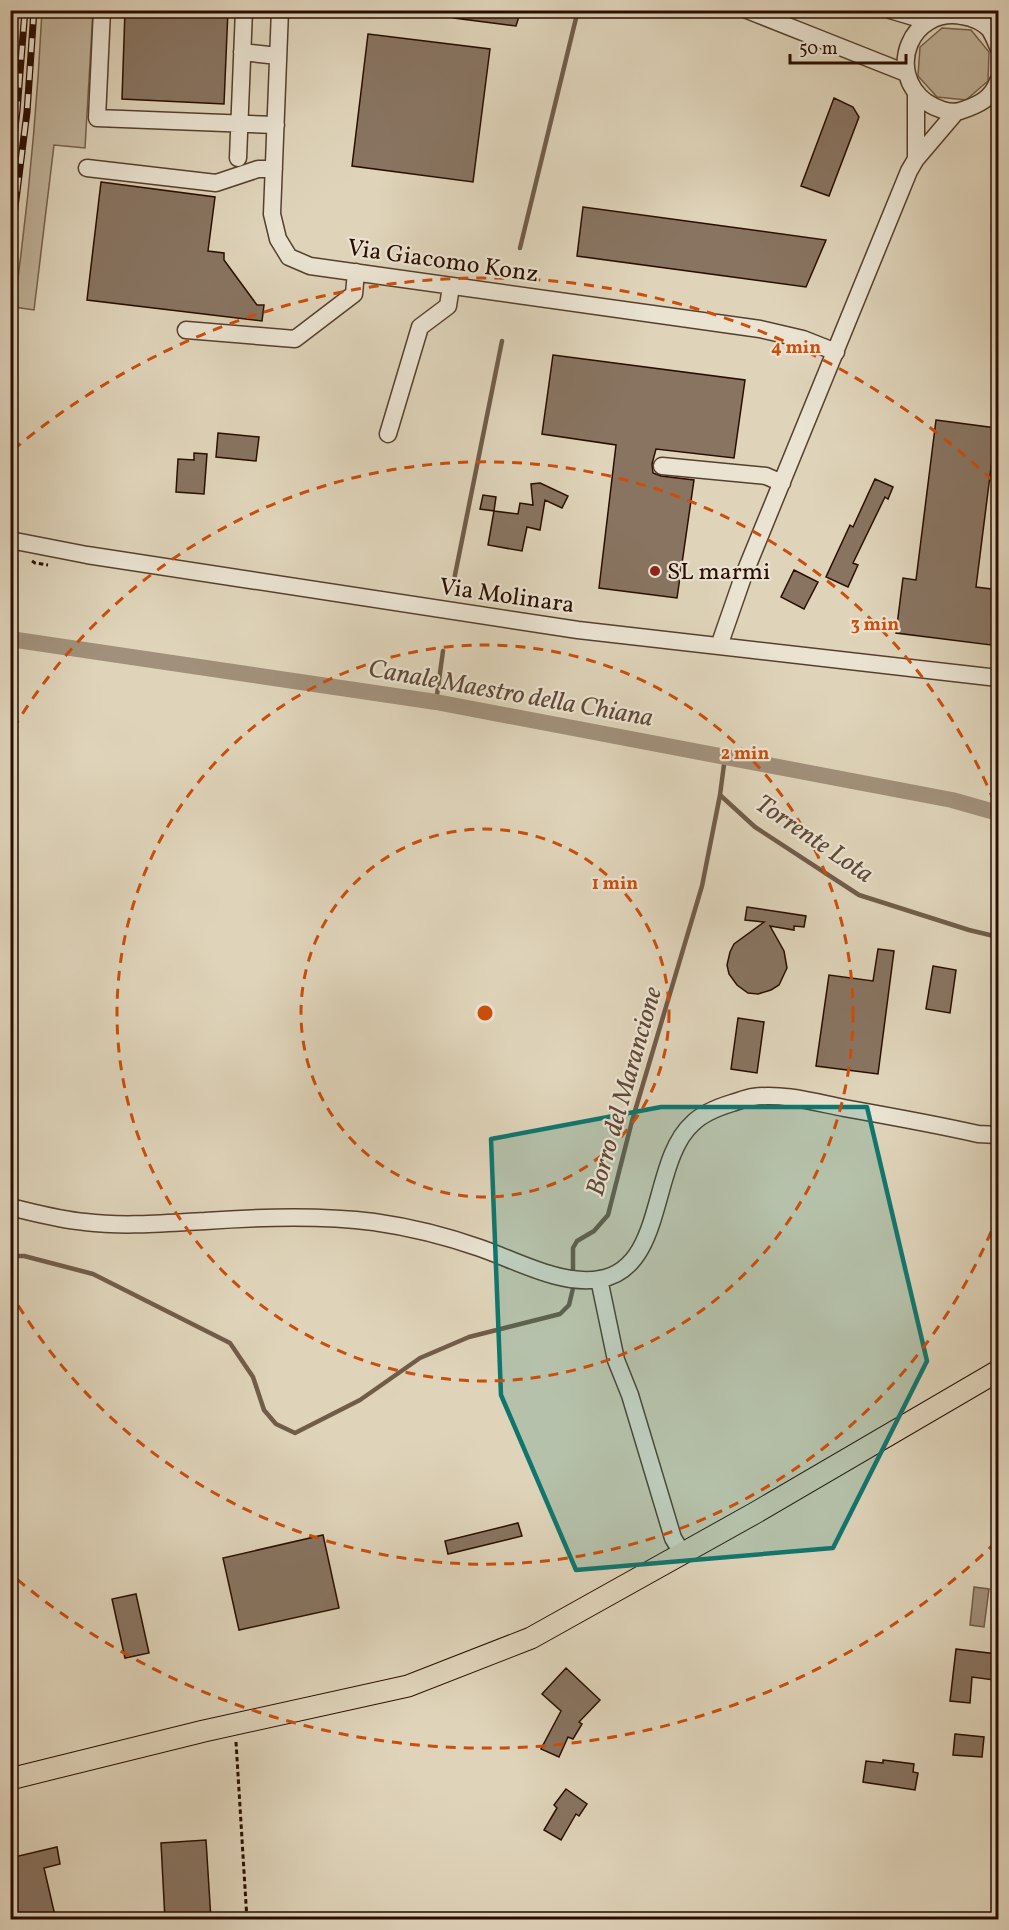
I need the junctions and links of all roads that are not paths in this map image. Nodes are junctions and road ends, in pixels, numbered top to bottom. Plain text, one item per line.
1 (102, 10) edge
2 (244, 10) edge
3 (280, 10) edge
4 (747, 10) edge
5 (890, 10) edge
6 (987, 10) edge
7 (953, 12) edge
8 (927, 21) junction
9 (989, 29) junction
10 (999, 47) edge
11 (242, 52) junction
12 (278, 56) junction
13 (906, 73) junction
14 (999, 81) edge
15 (916, 94) junction
16 (991, 106) edge
17 (956, 112) junction
18 (239, 122) junction
19 (276, 124) junction
20 (238, 158) dead end
21 (916, 159) junction
22 (87, 168) dead end
23 (274, 169) junction
24 (356, 272) junction
25 (451, 286) junction
26 (186, 330) dead end
27 (836, 352) junction
28 (388, 434) dead end
29 (662, 466) dead end
30 (782, 483) junction
31 (10, 540) edge
32 (719, 646) junction
33 (999, 678) edge
34 (999, 1135) edge
35 (10, 1207) edge
36 (599, 1280) junction
37 (999, 1371) edge
38 (681, 1553) junction
39 (10, 1779) edge

1 - 18 street
2 - 11 street
3 - 12 street, Via Giacomo Konz
4 - 13 street
5 - 8 street
6 - 9 street
7 - 8 street
7 - 9 street
8 - 13 street
9 - 10 street
11 - 12 street
11 - 18 street
12 - 19 street, Via Giacomo Konz
13 - 15 street
14 - 16 street
15 - 17 street
15 - 21 street
16 - 17 street
17 - 21 street
18 - 19 street
18 - 20 street
19 - 23 street, Via Giacomo Konz
21 - 27 street
22 - 23 street
23 - 24 street, Via Giacomo Konz
24 - 25 street, Via Giacomo Konz
24 - 26 street
25 - 27 street, Via Giacomo Konz
25 - 28 street
27 - 30 street
29 - 30 street
30 - 32 street
31 - 32 street, Via Molinara
32 - 33 street, Via Molinara
34 - 36 street
35 - 36 street
36 - 38 street
37 - 38 main road
38 - 39 main road

